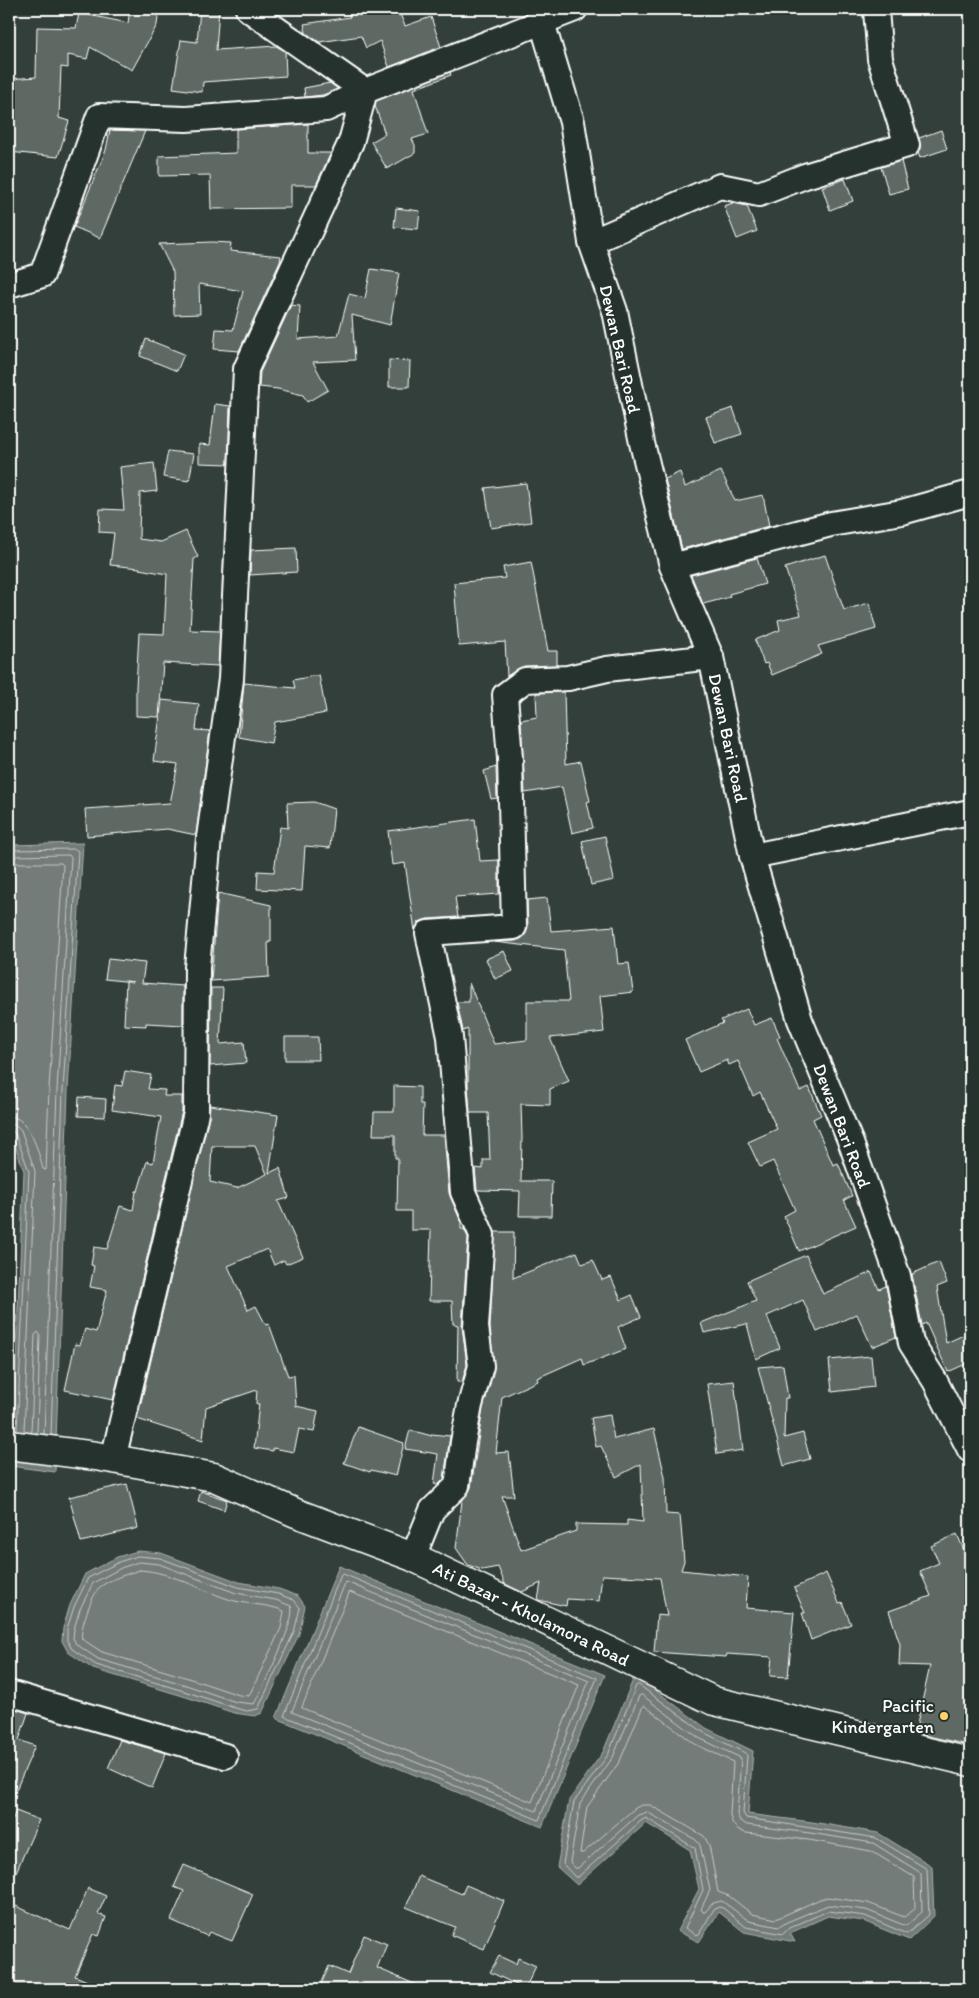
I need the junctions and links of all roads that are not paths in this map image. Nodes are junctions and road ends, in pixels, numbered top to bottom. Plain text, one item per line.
1 (248, 9) edge
2 (575, 9) edge
3 (876, 10) edge
4 (540, 15) edge
5 (364, 92) junction
6 (591, 242) junction
7 (9, 285) edge
8 (970, 492) edge
9 (672, 566) junction
10 (711, 657) junction
11 (970, 812) edge
12 (752, 856) junction
13 (9, 1445) edge
14 (970, 1450) edge
15 (104, 1458) junction
16 (413, 1557) junction
17 (9, 1692) edge
18 (225, 1756) dead end
19 (970, 1762) edge

1 - 5 street
2 - 4 street
3 - 6 street
4 - 5 street
4 - 6 street, Dewan Bari Road
5 - 7 street
5 - 15 street
6 - 9 street, Dewan Bari Road
8 - 9 street
9 - 10 street, Dewan Bari Road
10 - 12 street, Dewan Bari Road
10 - 16 street
11 - 12 street
12 - 14 street, Dewan Bari Road
13 - 15 main road, Ati Bazar - Kholamora Road
15 - 16 main road, Ati Bazar - Kholamora Road
16 - 19 main road, Ati Bazar - Kholamora Road
17 - 18 street

